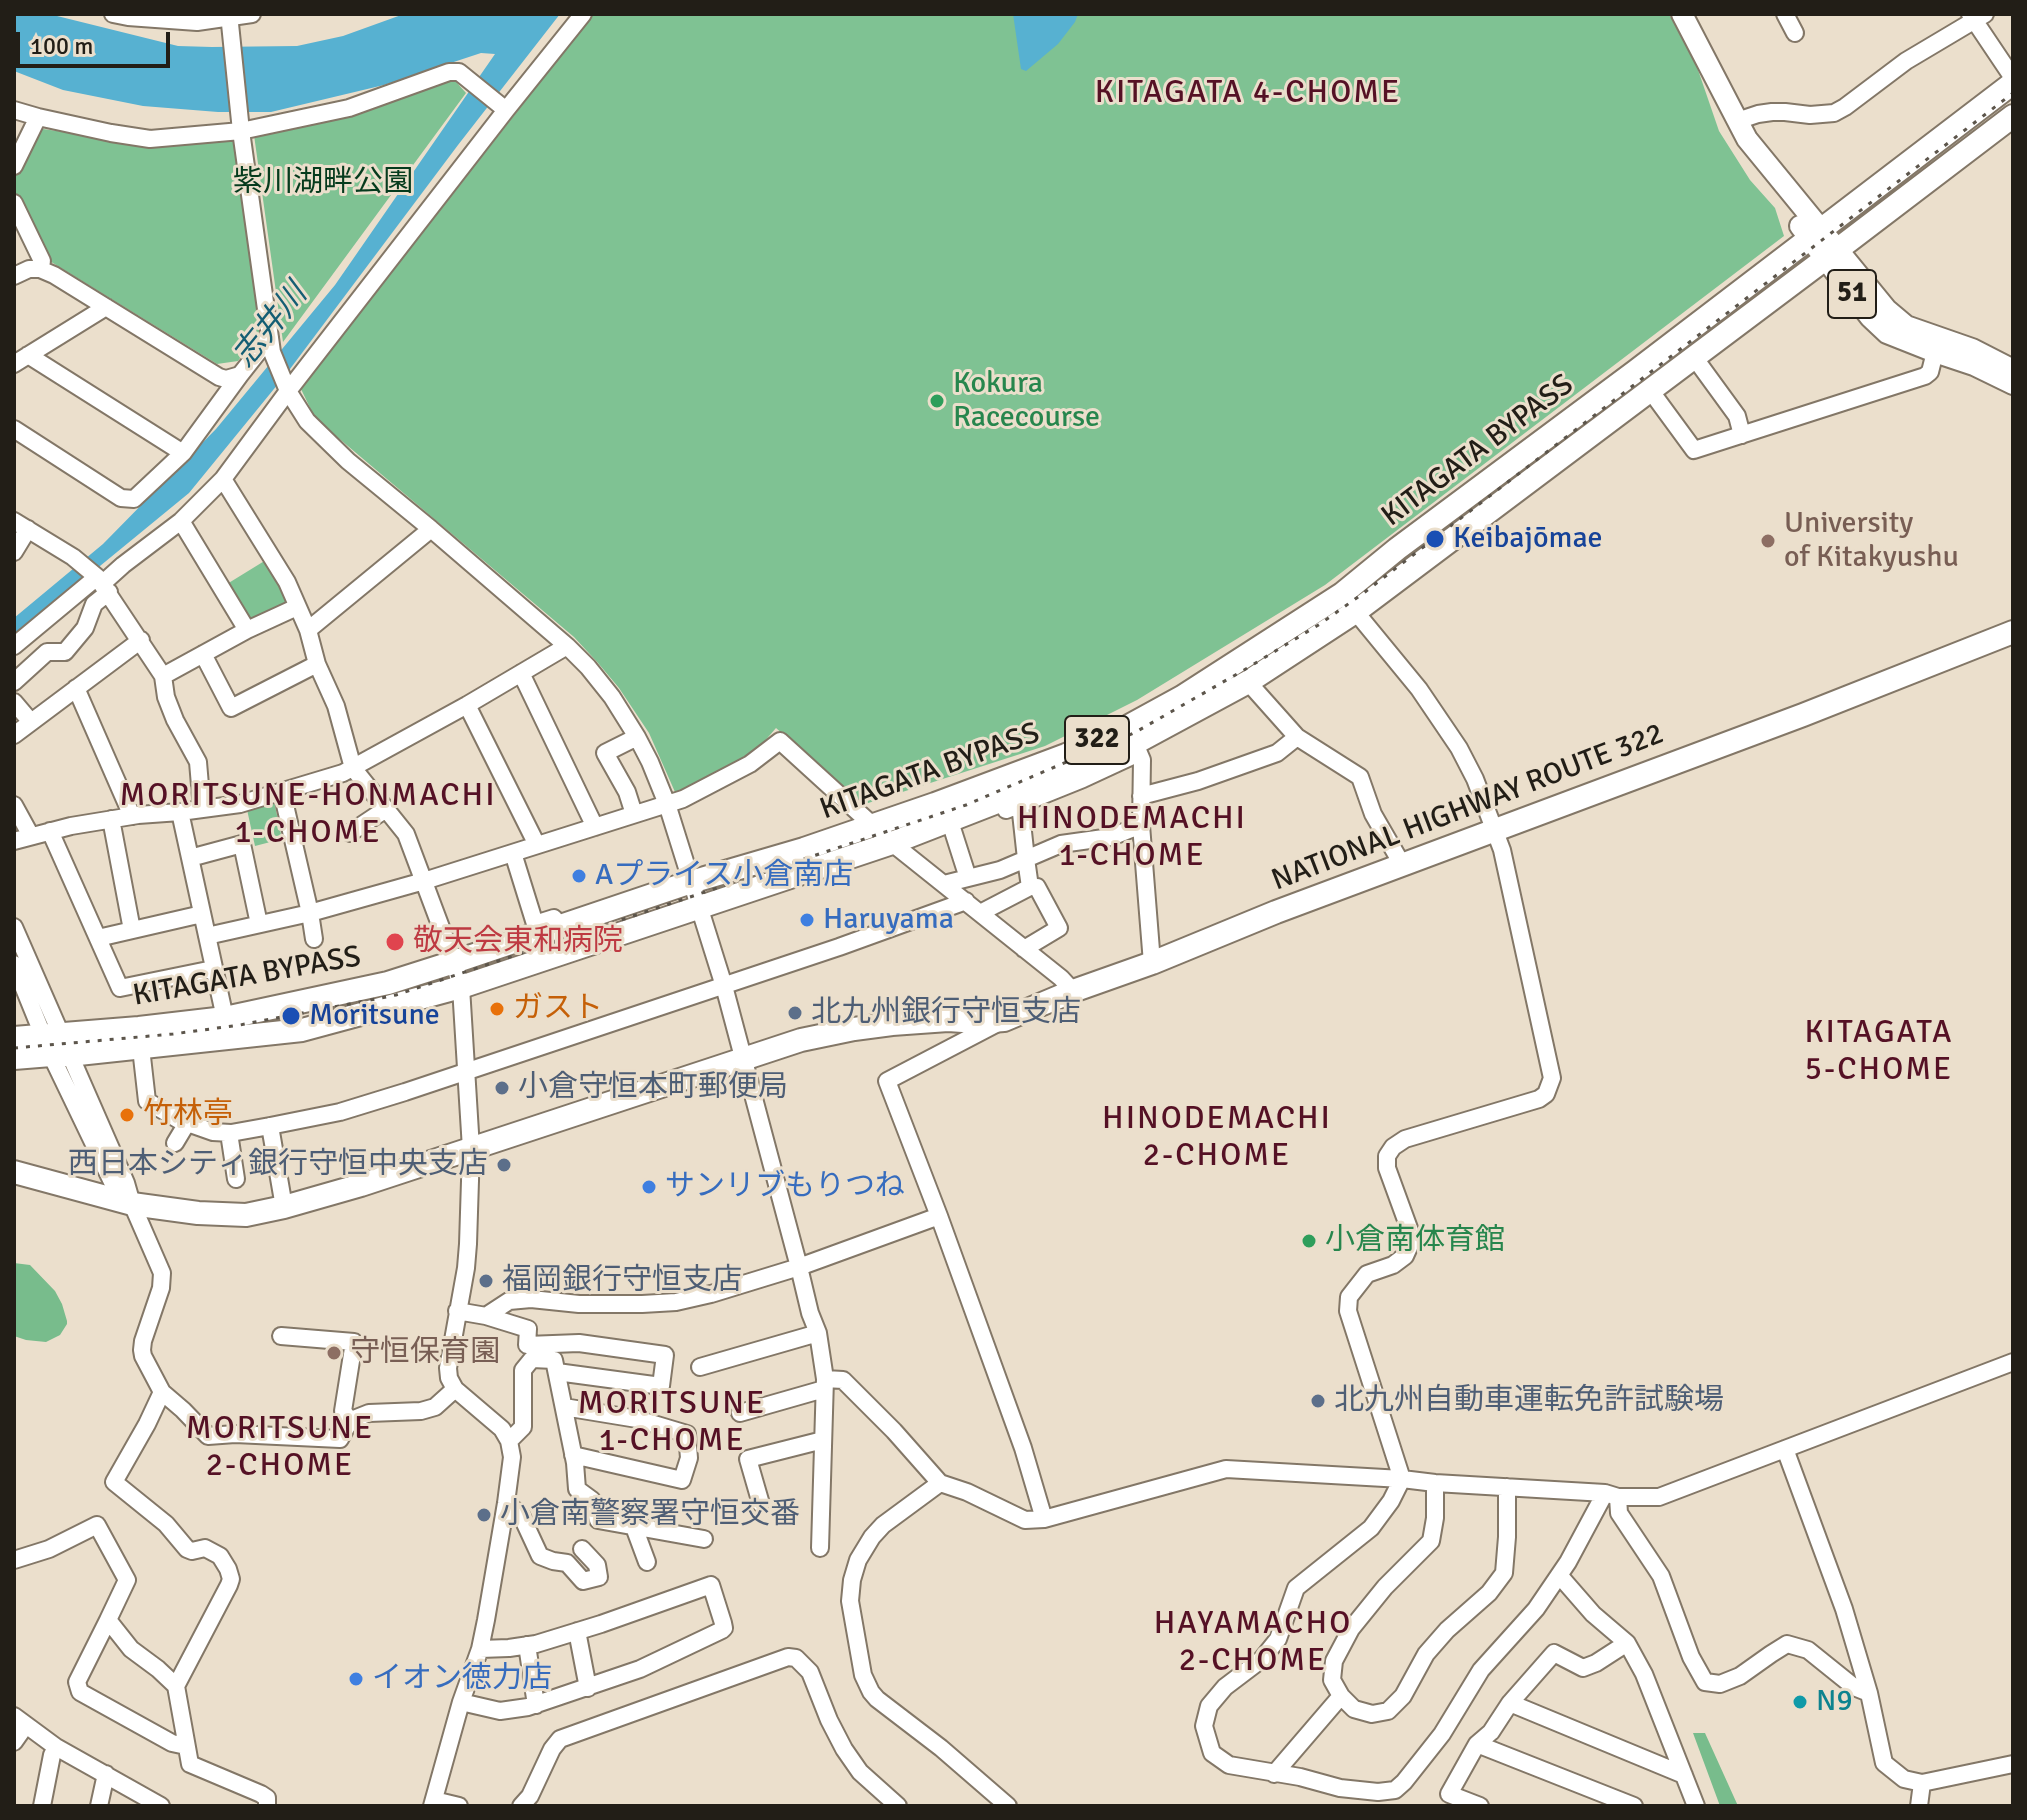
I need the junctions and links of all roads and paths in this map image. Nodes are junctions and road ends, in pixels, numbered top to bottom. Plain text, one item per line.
1 (113, 14) edge
2 (252, 14) edge
3 (583, 14) edge
4 (1785, 14) edge
5 (1688, 16) edge
6 (1977, 16) edge
7 (229, 17) edge
8 (1795, 33) dead end
9 (2013, 80) edge
10 (499, 105) junction
11 (14, 110) edge
12 (2013, 116) edge
13 (38, 117) junction
14 (1742, 130) junction
15 (241, 131) junction
16 (14, 166) edge
17 (14, 203) edge
18 (1815, 234) junction
19 (1831, 255) junction
20 (40, 269) junction
21 (14, 276) edge
22 (106, 307) junction
23 (271, 344) junction
24 (1935, 352) junction
25 (1694, 357) junction
26 (21, 360) edge
27 (2013, 370) edge
28 (240, 375) junction
29 (2013, 384) edge
30 (285, 386) junction
31 (1650, 390) junction
32 (14, 429) edge
33 (1742, 435) junction
34 (183, 453) junction
35 (223, 479) junction
36 (181, 521) junction
37 (21, 525) edge
38 (431, 529) junction
39 (14, 552) edge
40 (103, 584) junction
41 (1348, 603) junction
42 (297, 607) junction
43 (247, 630) junction
44 (308, 630) junction
45 (2013, 632) edge
46 (141, 640) junction
47 (14, 646) edge
48 (567, 646) junction
49 (203, 654) junction
50 (317, 664) junction
51 (521, 673) junction
52 (163, 676) junction
53 (14, 682) edge
54 (1248, 682) junction
55 (76, 688) junction
56 (14, 702) edge
57 (467, 705) junction
58 (31, 722) junction
59 (14, 735) edge
60 (637, 737) junction
61 (1297, 737) junction
62 (1134, 741) junction
63 (353, 768) junction
64 (282, 792) junction
65 (1141, 796) junction
66 (667, 804) junction
67 (1020, 804) junction
68 (14, 805) edge
69 (202, 809) junction
70 (386, 809) junction
71 (180, 812) junction
72 (634, 814) junction
73 (132, 816) junction
74 (111, 819) junction
75 (872, 825) junction
76 (1141, 825) junction
77 (595, 827) junction
78 (1493, 830) junction
79 (50, 831) junction
80 (953, 831) junction
81 (350, 833) dead end
82 (31, 836) junction
83 (14, 841) edge
84 (537, 845) junction
85 (896, 846) junction
86 (513, 853) junction
87 (190, 858) junction
88 (1026, 859) junction
89 (1403, 866) junction
90 (968, 878) junction
91 (424, 881) junction
92 (691, 882) junction
93 (944, 884) junction
94 (1030, 887) junction
95 (636, 900) junction
96 (966, 901) junction
97 (699, 907) junction
98 (310, 913) junction
99 (980, 913) junction
100 (202, 914) junction
101 (259, 924) junction
102 (14, 927) edge
103 (132, 930) junction
104 (207, 936) junction
105 (98, 938) junction
106 (314, 939) dead end
107 (1024, 949) junction
108 (19, 950) edge
109 (454, 962) junction
110 (1152, 963) junction
111 (14, 964) edge
112 (213, 969) junction
113 (724, 986) junction
114 (461, 987) junction
115 (1073, 991) junction
116 (225, 1018) junction
117 (1004, 1020) junction
118 (14, 1038) edge
119 (55, 1045) junction
120 (141, 1048) junction
121 (14, 1058) edge
122 (743, 1058) junction
123 (466, 1071) junction
124 (187, 1123) junction
125 (270, 1126) junction
126 (229, 1133) junction
127 (175, 1143) dead end
128 (471, 1149) junction
129 (14, 1172) edge
130 (236, 1179) dead end
131 (132, 1204) junction
132 (284, 1207) junction
133 (939, 1216) junction
134 (799, 1267) junction
135 (457, 1311) junction
136 (486, 1316) junction
137 (818, 1333) junction
138 (281, 1336) dead end
139 (2013, 1362) edge
140 (700, 1367) dead end
141 (557, 1372) junction
142 (824, 1384) junction
143 (455, 1389) junction
144 (162, 1392) junction
145 (564, 1407) junction
146 (740, 1413) dead end
147 (351, 1422) junction
148 (823, 1440) junction
149 (509, 1441) junction
150 (1785, 1449) junction
151 (573, 1455) junction
152 (1402, 1479) junction
153 (940, 1483) junction
154 (1435, 1483) junction
155 (1507, 1487) junction
156 (1612, 1495) junction
157 (506, 1503) junction
158 (761, 1504) dead end
159 (1044, 1519) junction
160 (634, 1527) junction
161 (704, 1539) dead end
162 (820, 1548) dead end
163 (582, 1549) dead end
164 (14, 1560) edge
165 (647, 1562) dead end
166 (1559, 1575) junction
167 (108, 1620) junction
168 (577, 1631) junction
169 (1627, 1643) junction
170 (527, 1645) junction
171 (480, 1649) junction
172 (176, 1686) junction
173 (588, 1688) junction
174 (1869, 1693) junction
175 (1341, 1696) junction
176 (461, 1702) junction
177 (1510, 1703) junction
178 (536, 1705) junction
179 (20, 1720) edge
180 (14, 1742) edge
181 (1477, 1744) junction
182 (186, 1746) junction
183 (56, 1747) junction
184 (2013, 1764) edge
185 (106, 1774) junction
186 (1274, 1774) junction
187 (1684, 1775) junction
188 (1922, 1783) junction
189 (1446, 1800) edge
190 (433, 1803) edge
191 (42, 1806) edge
192 (99, 1806) edge
193 (161, 1806) edge
194 (267, 1806) edge
195 (459, 1806) edge
196 (521, 1806) edge
197 (898, 1806) edge
198 (1008, 1806) edge
199 (1480, 1806) edge
200 (1634, 1806) edge
201 (1696, 1806) edge
202 (1919, 1806) edge

1 - 7 street
2 - 7 street
3 - 10 street
4 - 8 street
5 - 14 main road, 51
6 - 9 street
6 - 14 street
7 - 15 street
9 - 18 highway, KITAGATA BYPASS / 322
10 - 15 street
10 - 30 street
11 - 13 street
12 - 19 highway, KITAGATA BYPASS / 322
13 - 15 street
13 - 16 street
14 - 18 main road, 51
15 - 23 street
17 - 20 street
18 - 19 main road, 51
18 - 41 highway, KITAGATA BYPASS / 322
19 - 24 main road, 51
19 - 25 highway, KITAGATA BYPASS / 322
19 - 27 main road, 51
20 - 21 street
20 - 22 street
22 - 26 street
22 - 28 street
23 - 28 street
23 - 30 street
24 - 29 main road, 51
24 - 33 street
25 - 31 highway, KITAGATA BYPASS / 322
25 - 33 street
26 - 34 street
28 - 34 street
30 - 35 street
30 - 38 street
31 - 33 street
31 - 41 highway, KITAGATA BYPASS / 322
32 - 34 street
35 - 36 street
35 - 42 street
36 - 40 street
36 - 43 street
37 - 39 street
37 - 40 street
38 - 44 street
38 - 48 street
40 - 46 street
40 - 47 street
40 - 53 street
41 - 54 highway, KITAGATA BYPASS / 322
41 - 62 highway, KITAGATA BYPASS / 322
41 - 78 street
42 - 43 street
42 - 44 street
43 - 49 street
44 - 50 street
45 - 78 highway, NATIONAL HIGHWAY ROUTE 322
46 - 52 street
46 - 55 street
48 - 51 street
48 - 60 street
49 - 50 street
49 - 52 street
50 - 63 street
51 - 57 street
51 - 77 street
52 - 69 street
54 - 61 street
54 - 62 highway, KITAGATA BYPASS / 322
55 - 58 street
55 - 73 street
56 - 58 street
57 - 63 street
57 - 84 street
58 - 59 street
60 - 66 street
60 - 72 street
61 - 65 street
61 - 89 street
62 - 65 street
62 - 67 street
62 - 75 highway, KITAGATA BYPASS / 322
62 - 85 highway, KITAGATA BYPASS / 322
63 - 64 street
63 - 70 street
64 - 69 street
64 - 98 street
65 - 76 street
66 - 72 street
66 - 75 street
66 - 92 street
67 - 80 street
67 - 88 street
68 - 82 street
69 - 71 street
70 - 81 street
70 - 91 street
71 - 73 street
71 - 87 street
72 - 77 street
73 - 74 street
74 - 79 street
74 - 103 street
75 - 85 street
75 - 92 highway, KITAGATA BYPASS / 322
76 - 88 street
76 - 110 street
77 - 84 street
78 - 89 highway, NATIONAL HIGHWAY ROUTE 322
78 - 152 street
79 - 82 street
79 - 105 street
80 - 85 street
80 - 90 street
82 - 83 street
84 - 86 street
85 - 93 street
85 - 97 highway, KITAGATA BYPASS / 322
86 - 91 street
86 - 95 street
87 - 100 street
87 - 101 street
88 - 90 street
88 - 94 street
89 - 110 highway, NATIONAL HIGHWAY ROUTE 322
90 - 93 street
91 - 98 street
91 - 109 street
92 - 95 highway, KITAGATA BYPASS / 322
92 - 97 street
93 - 96 street
94 - 99 street
94 - 107 street
95 - 109 highway, KITAGATA BYPASS / 322
96 - 99 street
96 - 113 street
97 - 113 street
97 - 114 highway, KITAGATA BYPASS / 322
98 - 101 street
98 - 106 street
99 - 107 street
100 - 103 street
100 - 104 street
101 - 104 street
102 - 108 street
103 - 105 street
104 - 112 street
105 - 112 street
107 - 115 street
108 - 119 street
109 - 114 street
109 - 116 highway, KITAGATA BYPASS / 322
110 - 115 highway, NATIONAL HIGHWAY ROUTE 322
111 - 119 street
112 - 116 street
113 - 122 street
113 - 123 street
114 - 120 highway, KITAGATA BYPASS / 322
114 - 123 street
115 - 117 highway, NATIONAL HIGHWAY ROUTE 322
116 - 119 highway, KITAGATA BYPASS / 322
117 - 122 highway, NATIONAL HIGHWAY ROUTE 322
117 - 133 street
118 - 119 highway, KITAGATA BYPASS / 322
119 - 120 highway, KITAGATA BYPASS / 322
119 - 121 highway, KITAGATA BYPASS / 322
119 - 131 street
120 - 124 street
122 - 128 highway, NATIONAL HIGHWAY ROUTE 322
122 - 134 street
123 - 125 street
123 - 128 street
124 - 126 street
124 - 127 street
125 - 126 street
125 - 132 street
126 - 130 street
128 - 132 highway, NATIONAL HIGHWAY ROUTE 322
128 - 135 street
129 - 131 highway, NATIONAL HIGHWAY ROUTE 322
131 - 132 highway, NATIONAL HIGHWAY ROUTE 322
131 - 144 street
133 - 134 street
133 - 159 street
134 - 136 street
134 - 137 street
135 - 136 street
135 - 143 street
136 - 141 street
137 - 140 street
137 - 142 street
138 - 147 street
139 - 150 street
141 - 145 street
141 - 149 street
142 - 146 street
142 - 148 street
142 - 153 street
143 - 147 street
143 - 149 street
144 - 147 street
144 - 172 street
145 - 151 street
145 - 151 street
148 - 158 street
148 - 162 street
149 - 157 street
150 - 156 street
150 - 174 street
151 - 160 street
152 - 154 street
152 - 159 street
152 - 186 street
153 - 159 street
153 - 198 street
154 - 155 street
154 - 175 street
155 - 156 street
155 - 175 street
156 - 166 street
156 - 174 street
157 - 163 street
157 - 171 street
160 - 161 street
160 - 165 street
164 - 167 street
166 - 169 street
166 - 186 street
167 - 172 street
167 - 182 street
168 - 170 street
168 - 173 street
168 - 173 street
169 - 177 street
169 - 187 street
170 - 171 street
170 - 178 street
171 - 176 street
172 - 182 street
173 - 178 street
174 - 188 street
175 - 186 street
176 - 178 street
176 - 190 street
177 - 181 street
177 - 187 street
179 - 180 street
179 - 183 street
181 - 189 street
181 - 200 street
182 - 194 street
183 - 185 street
183 - 191 street
184 - 188 street
185 - 192 street
185 - 193 street
187 - 201 street
188 - 202 street
189 - 199 street
190 - 195 street
196 - 197 street

